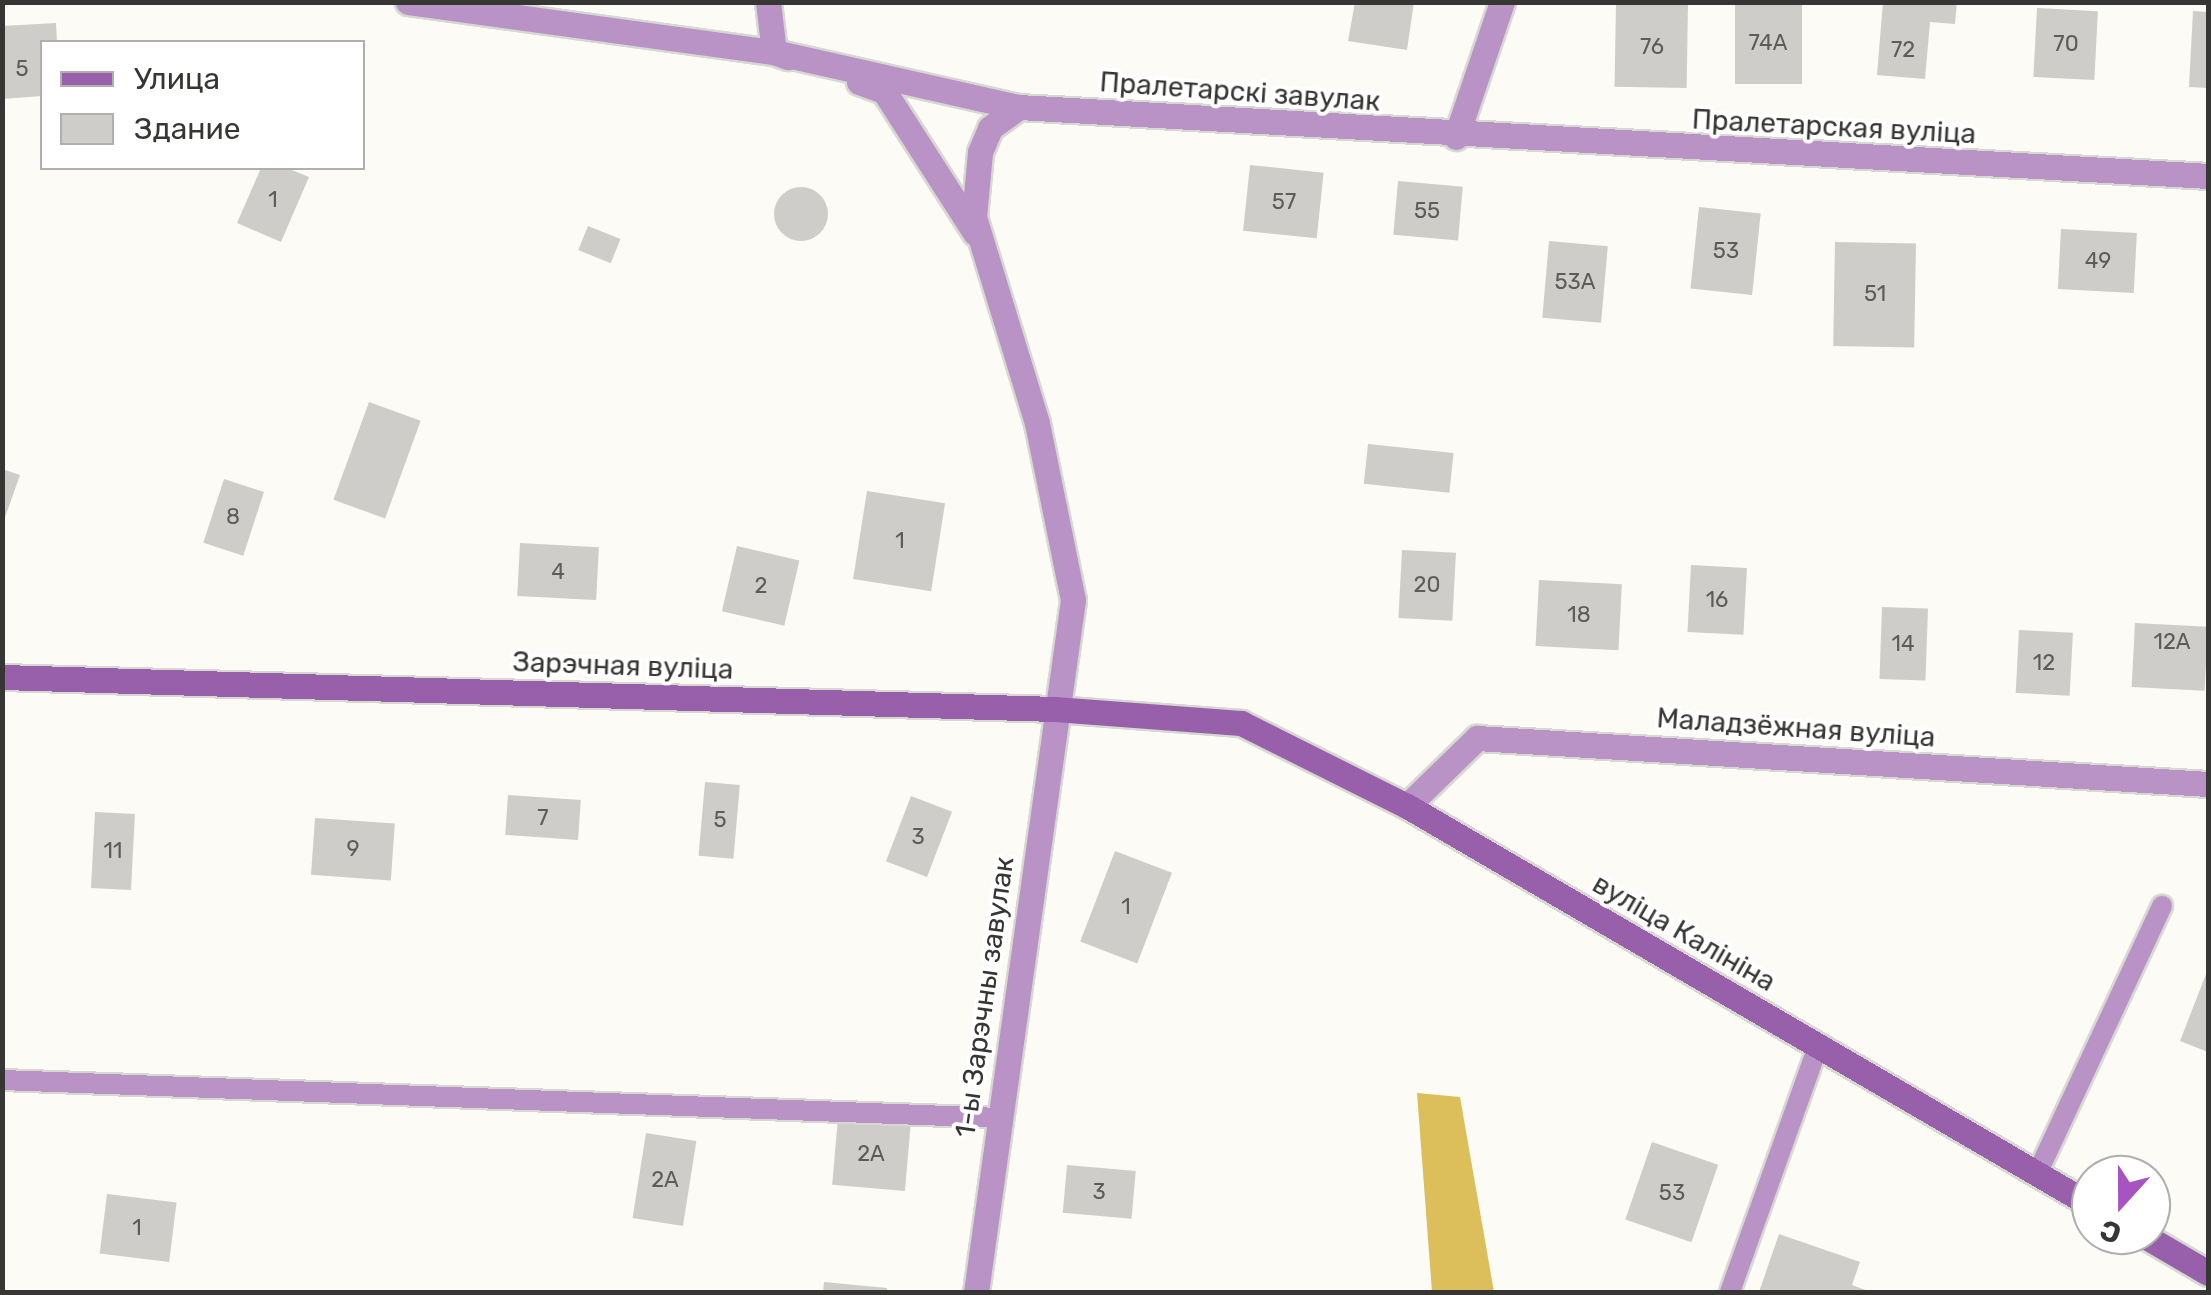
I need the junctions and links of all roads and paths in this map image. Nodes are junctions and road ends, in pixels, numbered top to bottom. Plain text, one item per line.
1 (408, 2) edge
2 (768, 2) edge
3 (1502, 2) edge
4 (774, 52) junction
5 (1018, 107) junction
6 (1456, 137) junction
7 (2208, 176) edge
8 (978, 238) junction
9 (2, 677) edge
10 (1054, 709) junction
11 (1241, 723) joint
12 (2208, 784) edge
13 (1407, 806) junction
14 (2162, 906) dead end
15 (1818, 1046) junction
16 (2, 1080) edge
17 (1000, 1118) junction
18 (2037, 1174) junction
19 (2071, 1194) edge
20 (2171, 1251) edge
21 (2208, 1273) edge
22 (976, 1292) edge
23 (1730, 1292) edge

1 - 4 street
2 - 4 street
3 - 6 street
4 - 5 street, Пралетарскі завулак
4 - 8 street
5 - 6 street, Пралетарскі завулак
5 - 8 street
6 - 7 street, Пралетарская вуліца
8 - 10 street, 1-ы Зарэчны завулак
9 - 10 main road, Зарэчная вуліца
10 - 11 main road, Зарэчная вуліца
10 - 17 street, 1-ы Зарэчны завулак
11 - 13 main road, вуліца Калініна
12 - 13 street, Маладзёжная вуліца
13 - 15 main road, вуліца Калініна
14 - 18 lane
15 - 18 main road, вуліца Калініна
15 - 23 lane
16 - 17 lane
17 - 22 street, 1-ы Зарэчны завулак
18 - 19 main road, вуліца Калініна
20 - 21 main road

